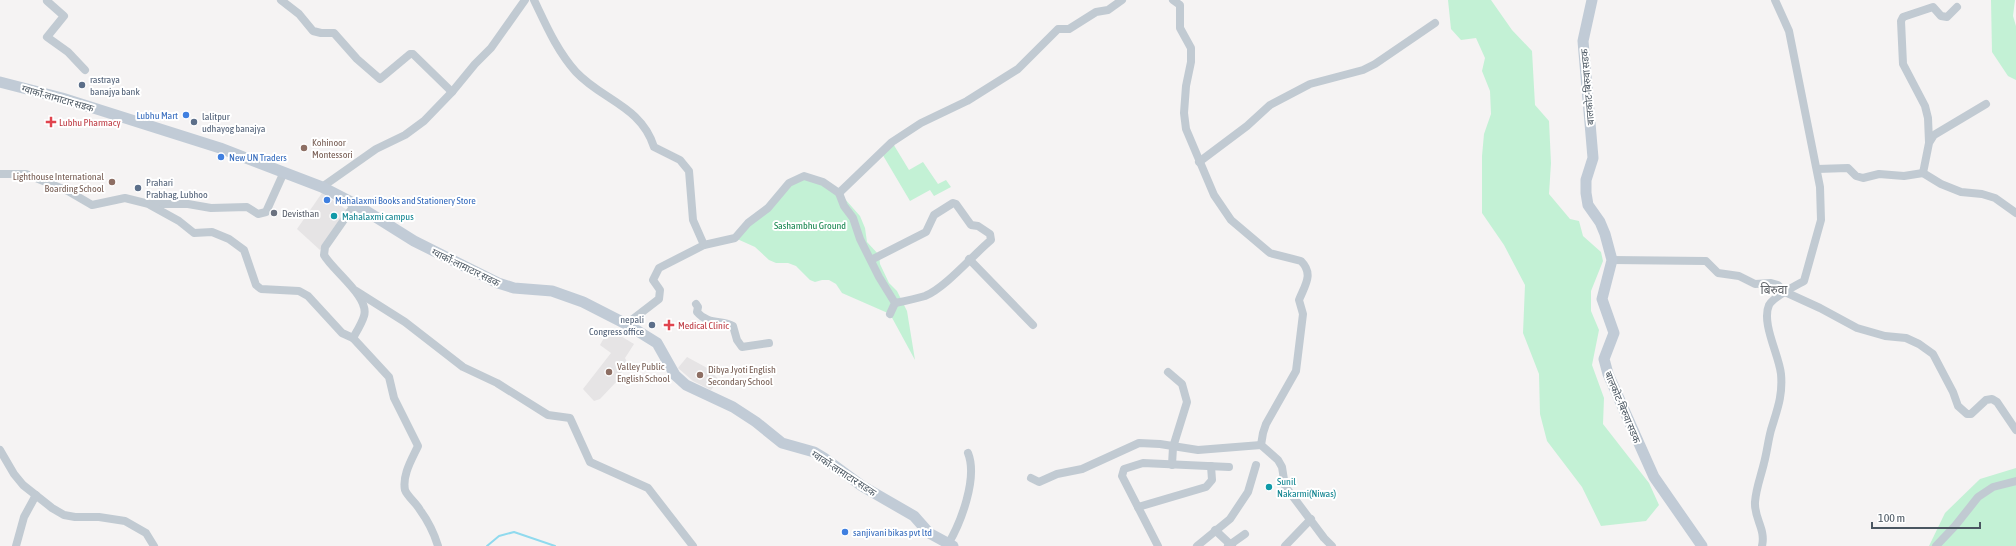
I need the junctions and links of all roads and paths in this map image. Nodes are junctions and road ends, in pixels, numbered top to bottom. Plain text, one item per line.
1 (281, 0) edge
2 (525, 0) edge
3 (534, 0) edge
4 (1122, 0) edge
5 (1173, 0) edge
6 (1592, 0) edge
7 (1775, 0) edge
8 (47, 1) dead end
9 (1957, 7) dead end
10 (1435, 23) dead end
11 (85, 70) dead end
12 (0, 82) edge
13 (452, 92) junction
14 (1986, 104) dead end
15 (1929, 143) junction
16 (1199, 162) junction
17 (1817, 169) junction
18 (284, 172) junction
19 (1923, 173) junction
20 (0, 174) edge
21 (322, 187) junction
22 (839, 193) junction
23 (149, 204) junction
24 (355, 204) junction
25 (2016, 213) edge
26 (704, 245) junction
27 (969, 259) junction
28 (871, 260) junction
29 (1612, 260) junction
30 (356, 291) junction
31 (1785, 292) junction
32 (895, 303) junction
33 (696, 304) dead end
34 (890, 314) dead end
35 (628, 325) junction
36 (1033, 325) dead end
37 (353, 338) junction
38 (768, 344) dead end
39 (1168, 372) dead end
40 (2016, 430) edge
41 (1261, 445) junction
42 (1173, 447) junction
43 (0, 450) edge
44 (968, 453) dead end
45 (1172, 465) junction
46 (1256, 465) dead end
47 (1211, 466) junction
48 (1229, 467) dead end
49 (1031, 478) dead end
50 (2016, 481) edge
51 (36, 495) junction
52 (1138, 507) junction
53 (1311, 519) junction
54 (1215, 530) junction
55 (1245, 534) dead end
56 (950, 545) edge
57 (1230, 545) edge
58 (16, 546) edge
59 (154, 546) edge
60 (438, 546) edge
61 (693, 546) edge
62 (1158, 546) edge
63 (1197, 546) edge
64 (1285, 546) edge
65 (1332, 546) edge
66 (1702, 546) edge
67 (1762, 546) edge
68 (1936, 546) edge

1 - 13 street
2 - 13 street
3 - 26 street
4 - 22 street
5 - 16 street
6 - 29 main road, बालकोट-बिरुवा सडक
7 - 17 street
8 - 11 street
9 - 15 street
10 - 16 street
12 - 18 main road, ग्वार्को-लामाटार सडक
13 - 21 street
14 - 15 street
15 - 19 street
16 - 41 street
17 - 19 street
17 - 31 street
18 - 21 main road, ग्वार्को-लामाटार सडक
18 - 23 street
19 - 25 street
20 - 23 street
21 - 24 main road, ग्वार्को-लामाटार सडक
22 - 26 street
22 - 28 street
23 - 37 street
24 - 30 street
24 - 35 main road, ग्वार्को-लामाटार सडक
26 - 35 street
27 - 28 street
27 - 32 street
27 - 36 street
28 - 32 street
29 - 31 street
29 - 66 main road, बालकोट-बिरुवा सडक
30 - 37 street
30 - 61 street
31 - 40 street
31 - 67 street
32 - 34 street
33 - 38 street
35 - 56 main road, ग्वार्को-लामाटार सडक
37 - 60 street
39 - 42 street
41 - 42 street
41 - 53 street
42 - 45 street
42 - 49 street
43 - 51 street
44 - 56 street
45 - 47 street
45 - 52 street
46 - 54 street
47 - 48 street
47 - 52 street
50 - 68 street
51 - 58 street
51 - 59 street
52 - 62 street
53 - 64 street
53 - 65 street
54 - 57 street
54 - 63 street
55 - 57 street

